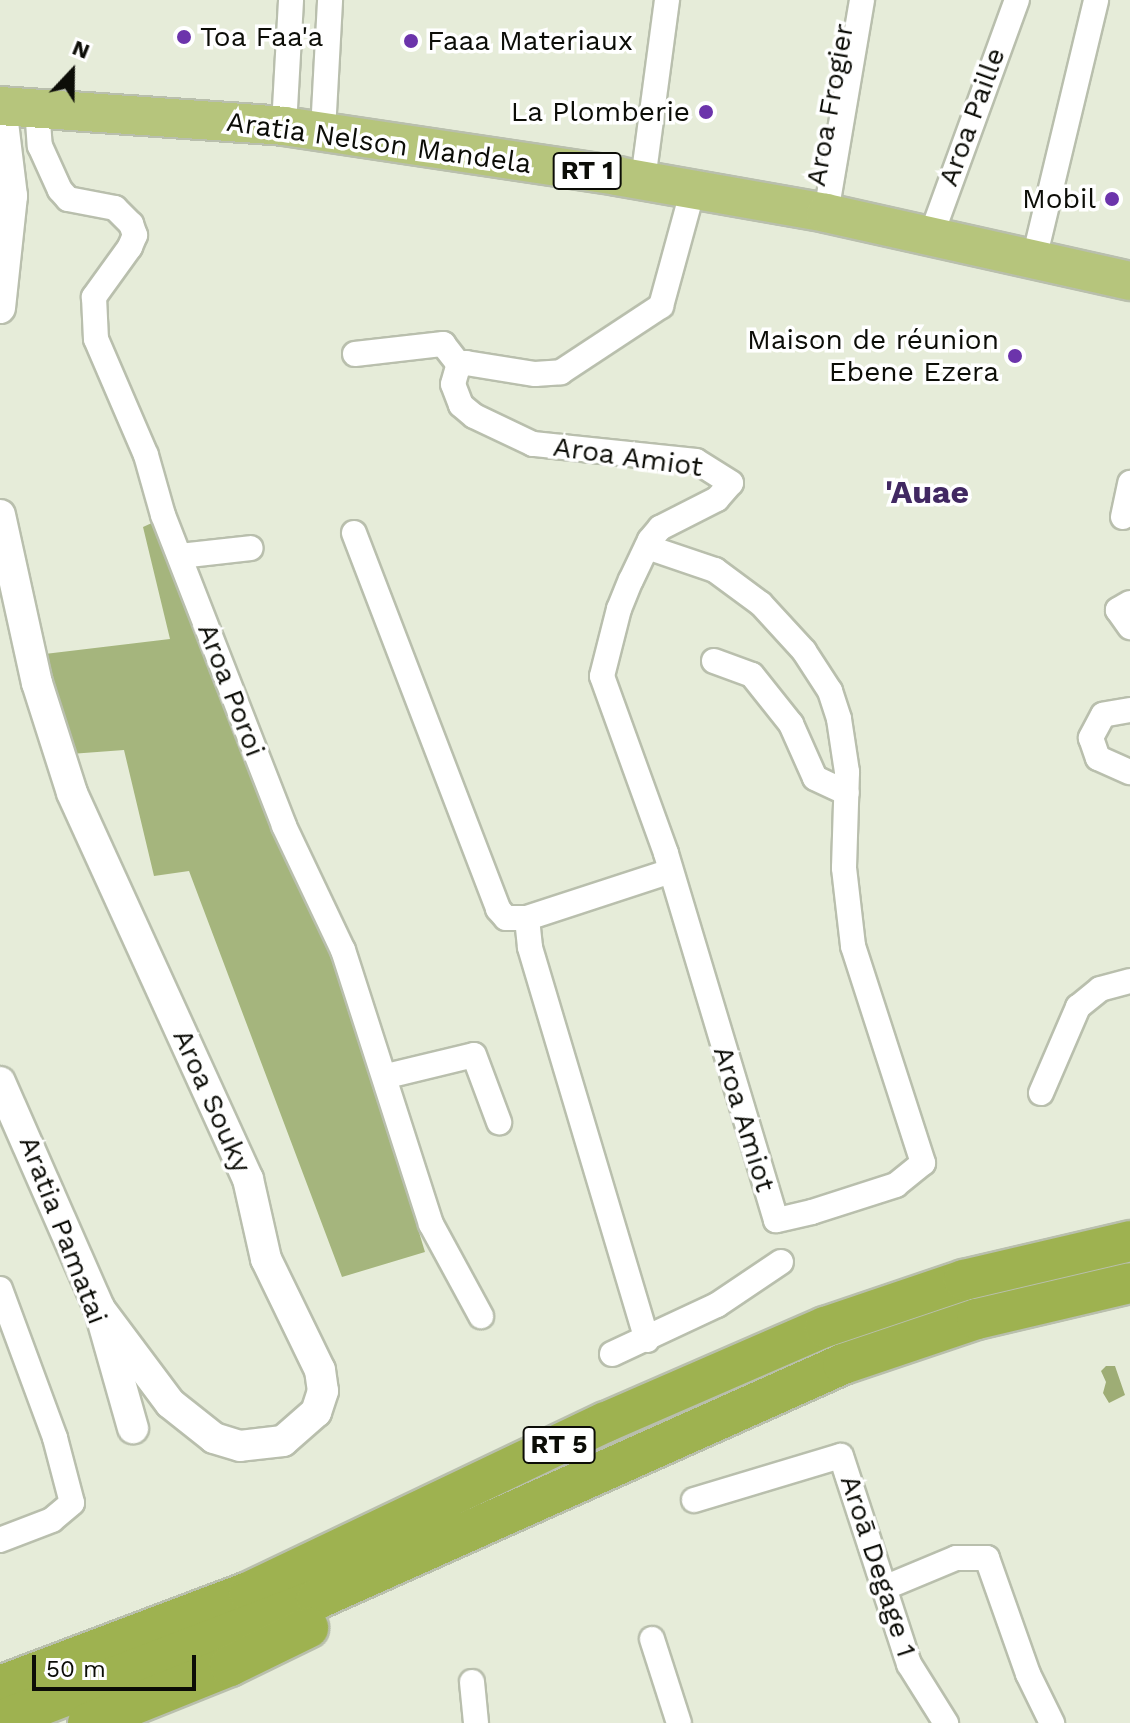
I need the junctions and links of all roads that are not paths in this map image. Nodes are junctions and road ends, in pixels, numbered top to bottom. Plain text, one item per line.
1 (291, 0) edge
2 (330, 0) edge
3 (667, 0) edge
4 (848, 0) edge
5 (862, 0) edge
6 (1017, 0) edge
7 (1096, 0) edge
8 (13, 106) edge
9 (284, 126) junction
10 (323, 131) junction
11 (643, 180) junction
12 (693, 189) junction
13 (819, 211) junction
14 (931, 236) junction
15 (1034, 259) junction
16 (1130, 281) edge
17 (0, 308) edge
18 (355, 354) dead end
19 (460, 366) junction
20 (1130, 483) edge
21 (0, 515) edge
22 (1123, 517) dead end
23 (354, 533) dead end
24 (647, 547) junction
25 (251, 548) dead end
26 (180, 556) junction
27 (1130, 603) edge
28 (1130, 627) edge
29 (714, 661) dead end
30 (1130, 710) edge
31 (1130, 772) edge
32 (847, 793) junction
33 (671, 871) junction
34 (527, 918) junction
35 (1130, 981) edge
36 (387, 1076) junction
37 (0, 1082) edge
38 (1041, 1093) dead end
39 (499, 1122) dead end
40 (1130, 1241) edge
41 (781, 1262) dead end
42 (1130, 1283) edge
43 (0, 1289) edge
44 (99, 1308) junction
45 (481, 1316) dead end
46 (647, 1340) junction
47 (612, 1354) dead end
48 (133, 1428) dead end
49 (694, 1500) dead end
50 (490, 1521) junction
51 (0, 1540) edge
52 (884, 1588) junction
53 (652, 1639) dead end
54 (472, 1682) dead end
55 (0, 1686) edge
56 (0, 1721) edge
57 (88, 1723) edge
58 (476, 1723) edge
59 (679, 1723) edge
60 (946, 1723) edge
61 (1052, 1723) edge

1 - 9 street
2 - 10 street
3 - 11 street
4 - 13 street, Aroa Frogier
5 - 13 street
6 - 14 street, Aroa Paille
7 - 15 street
8 - 9 main road, Aratia Nelson Mandela / RT 1
8 - 17 street
8 - 26 street, Aroa Poroi
9 - 10 main road, Aratia Nelson Mandela / RT 1
10 - 11 main road, Aratia Nelson Mandela / RT 1
11 - 12 main road, Aratia Nelson Mandela / RT 1
12 - 13 main road, Aratia Nelson Mandela / RT 1
12 - 19 street
13 - 14 main road, Aratia Nelson Mandela / RT 1
14 - 15 main road, Aratia Nelson Mandela / RT 1
15 - 16 main road, Aratia Nelson Mandela / RT 1
18 - 19 street
19 - 24 street, Aroa Amiot
20 - 22 street
21 - 44 street, Aroa Souky
23 - 34 street
24 - 32 street, Aroa Amiot
24 - 33 street, Aroa Amiot
25 - 26 street
26 - 36 street, Aroa Poroi
27 - 28 street
29 - 32 street
30 - 31 street
32 - 33 street, Aroa Amiot
33 - 34 street
34 - 46 street
35 - 38 street
36 - 39 street
36 - 45 street, Aroa Poroi
37 - 44 street, Aratia Pamatai
40 - 55 highway, RT 5
41 - 46 street
42 - 50 highway, RT 5
43 - 51 street
44 - 48 street, Aratia Pamatai
46 - 47 street
49 - 52 street, Aroā Degage 1
50 - 56 highway, RT 5
50 - 57 highway
52 - 60 street, Aroā Degage 1
52 - 61 street
53 - 59 street
54 - 58 street

